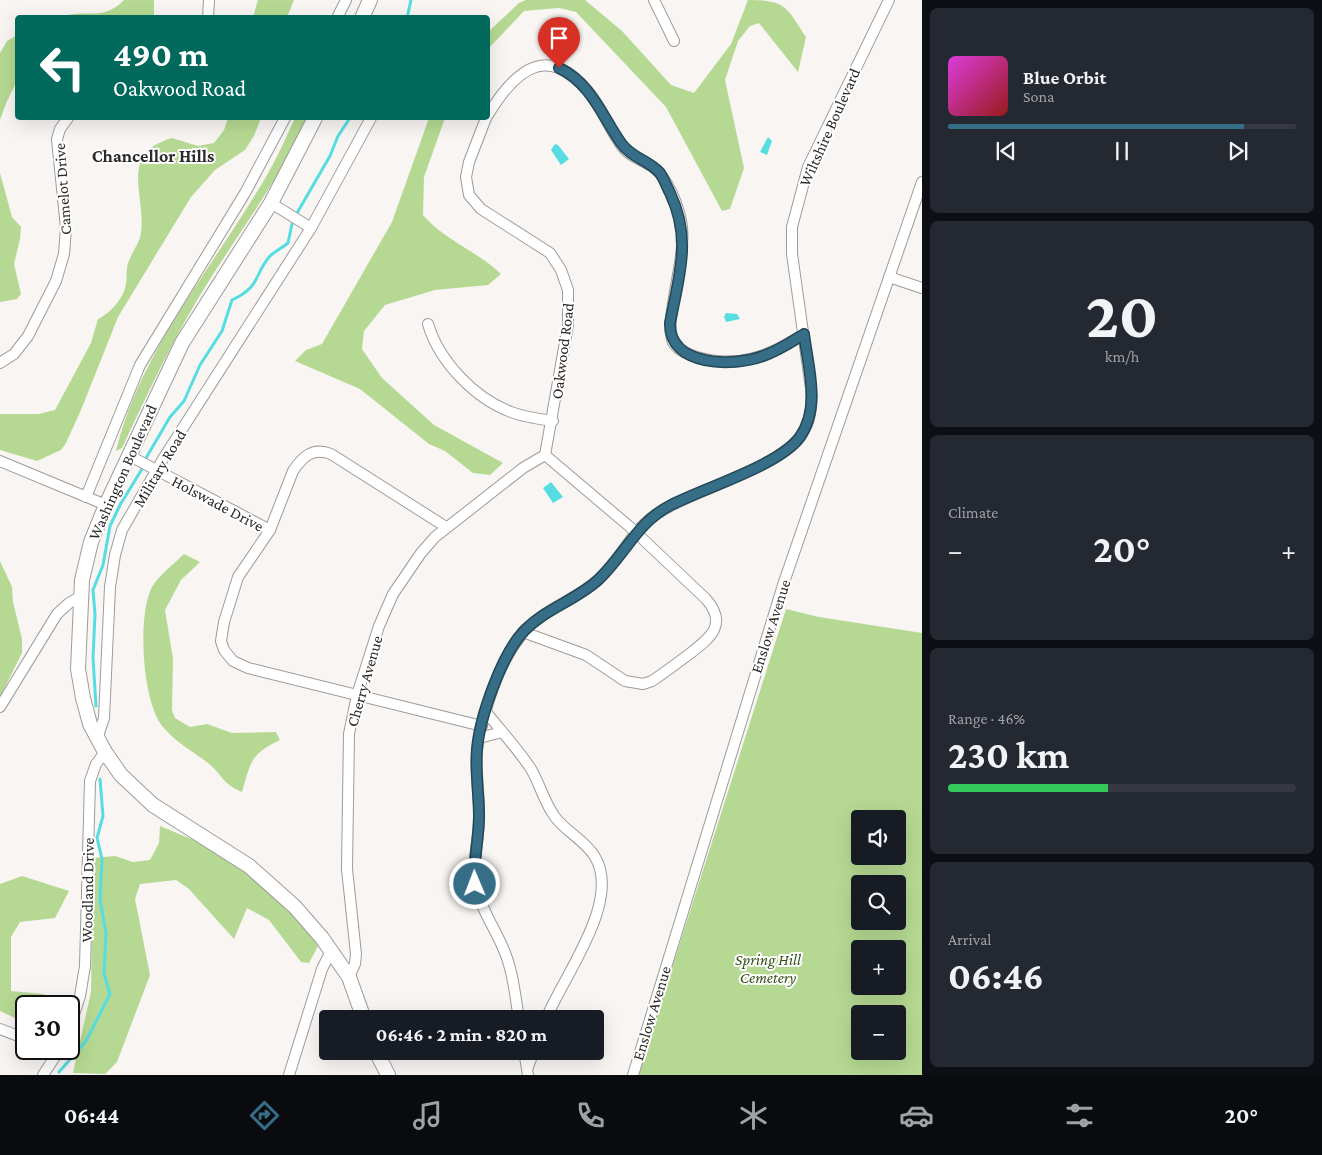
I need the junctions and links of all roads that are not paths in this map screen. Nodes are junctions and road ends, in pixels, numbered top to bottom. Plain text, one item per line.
1 (209, 0) edge
2 (346, 0) edge
3 (370, 0) edge
4 (654, 0) edge
5 (889, 0) edge
6 (208, 15) edge
7 (338, 15) edge
8 (363, 15) edge
9 (674, 41) dead end
10 (490, 111) edge
11 (67, 120) edge
12 (284, 120) edge
13 (314, 120) edge
14 (370, 120) edge
15 (485, 120) edge
16 (922, 182) edge
17 (271, 203) junction
18 (311, 228) junction
19 (889, 277) junction
20 (922, 288) edge
21 (428, 324) dead end
22 (804, 334) junction
23 (0, 363) edge
24 (553, 421) junction
25 (128, 455) junction
26 (546, 456) junction
27 (0, 461) edge
28 (157, 470) junction
29 (86, 497) junction
30 (106, 505) junction
31 (446, 527) junction
32 (270, 530) junction
33 (635, 533) junction
34 (80, 597) junction
35 (523, 632) junction
36 (358, 695) junction
37 (0, 707) edge
38 (486, 712) junction
39 (482, 726) junction
40 (502, 732) junction
41 (478, 738) junction
42 (97, 739) junction
43 (105, 752) junction
44 (331, 951) junction
45 (349, 977) junction
46 (80, 996) edge
47 (361, 1010) edge
48 (517, 1010) edge
49 (551, 1010) edge
50 (0, 1029) edge
51 (15, 1035) edge
52 (50, 1060) edge
53 (380, 1060) edge
54 (43, 1075) edge
55 (289, 1075) edge
56 (388, 1075) edge
57 (632, 1075) edge

1 - 6 street
2 - 7 street
3 - 8 street
4 - 9 street
5 - 22 street, Wiltshire Boulevard
10 - 22 street, Oakwood Road
11 - 23 street, Camelot Drive
12 - 29 street, Washington Boulevard
13 - 17 street, Washington Boulevard
14 - 18 street, Military Road
15 - 24 street, Oakwood Road
16 - 19 street, Enslow Avenue
17 - 18 street
17 - 25 street, Washington Boulevard
18 - 28 street, Military Road
19 - 20 street
19 - 57 street, Enslow Avenue
21 - 24 street
22 - 33 street, Wiltshire Boulevard
24 - 26 street, Oakwood Road
25 - 28 street, Holswade Drive
25 - 30 street, Washington Boulevard
26 - 31 street, Cherry Avenue
26 - 33 street
27 - 29 street
28 - 32 street, Holswade Drive
28 - 42 street, Military Road
29 - 30 street
30 - 34 street, Washington Boulevard
31 - 32 street
31 - 36 street, Cherry Avenue
32 - 36 street, Holswade Drive
33 - 35 street, Wiltshire Boulevard
33 - 35 street
34 - 37 street
34 - 42 street, Washington Boulevard
35 - 38 street, Wiltshire Boulevard
36 - 39 street, Holswade Drive
36 - 45 street, Cherry Avenue
38 - 39 street, Wiltshire Boulevard
38 - 40 street
39 - 41 street, Wiltshire Boulevard
40 - 41 street
40 - 49 street
41 - 48 street, Wiltshire Boulevard
42 - 43 street, Washington Boulevard
43 - 44 street, Washington Boulevard
43 - 46 street, Woodland Drive
44 - 45 street, Washington Boulevard
44 - 55 street
45 - 47 street, Washington Boulevard
50 - 51 street
52 - 54 street
53 - 56 street

